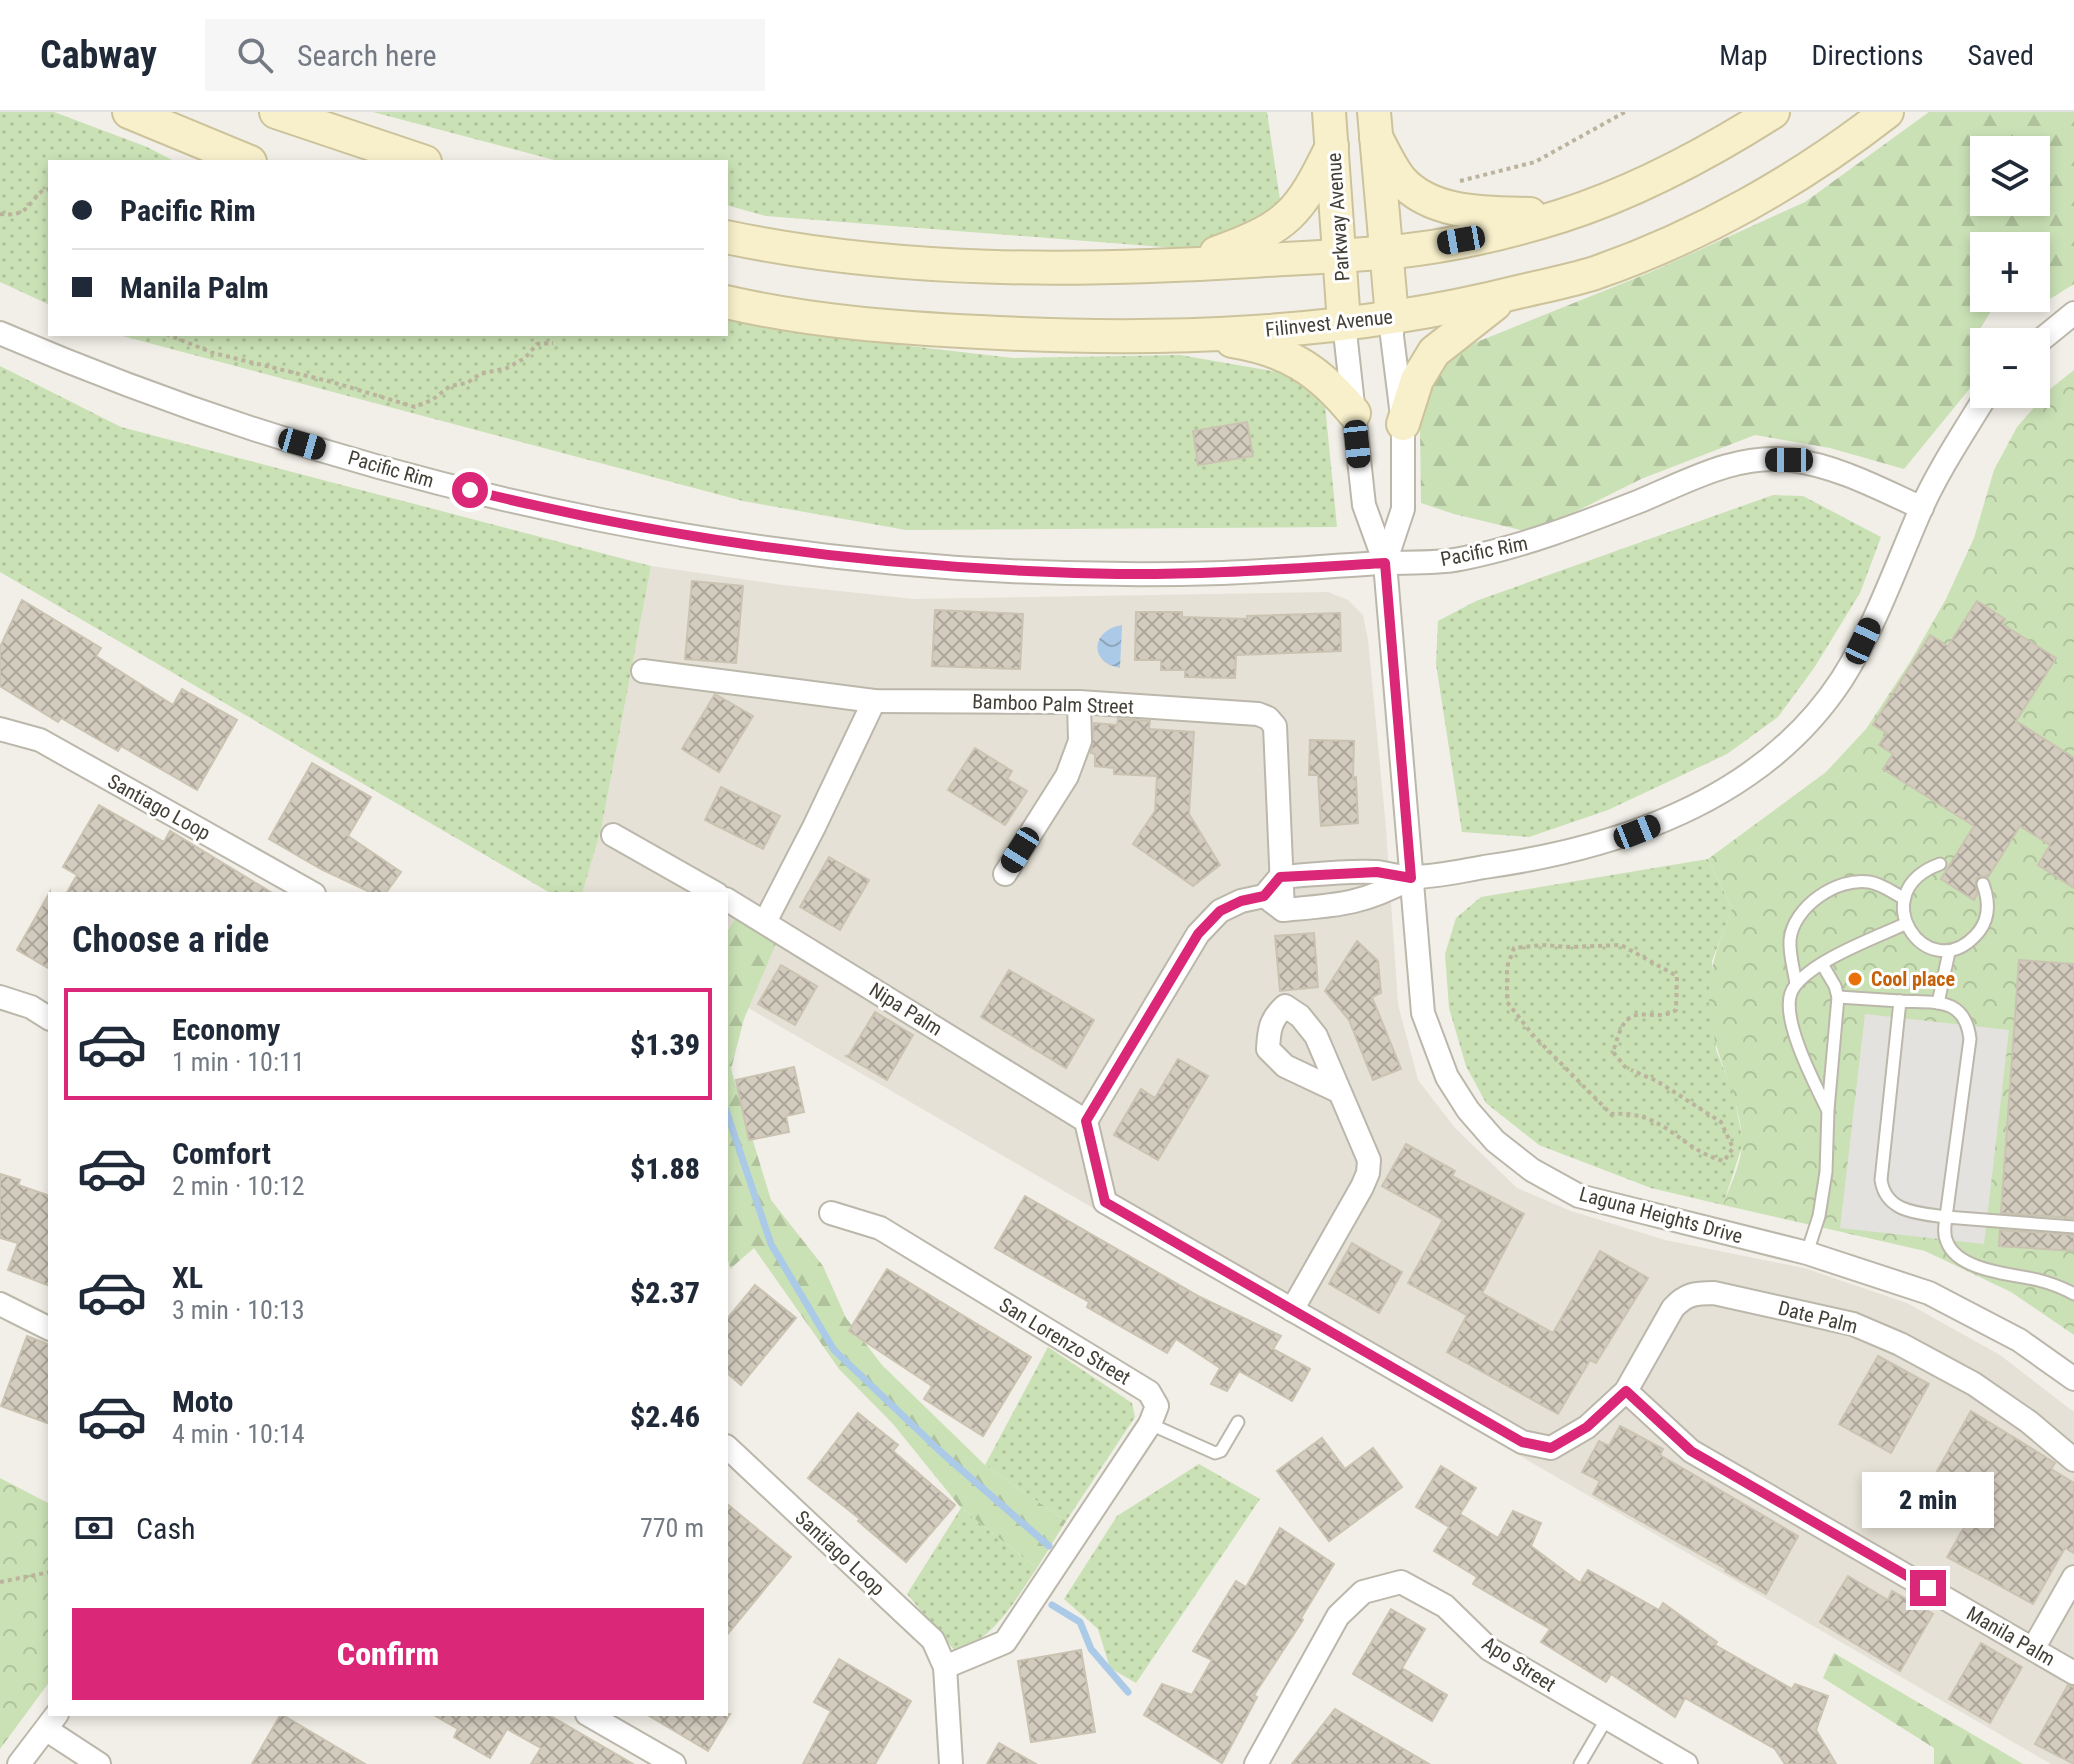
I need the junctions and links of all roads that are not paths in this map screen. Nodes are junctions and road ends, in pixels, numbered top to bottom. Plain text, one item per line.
1 (129, 112) edge
2 (276, 112) edge
3 (1773, 112) edge
4 (1887, 112) edge
5 (1375, 125) edge
6 (1331, 127) edge
7 (245, 160) edge
8 (419, 160) edge
9 (1562, 216) junction
10 (728, 237) edge
11 (1387, 252) junction
12 (1341, 255) junction
13 (1183, 265) junction
14 (1510, 294) junction
15 (728, 302) edge
16 (2074, 313) edge
17 (1392, 317) junction
18 (1344, 323) junction
19 (0, 333) edge
20 (2050, 333) edge
21 (1197, 335) junction
22 (1978, 408) edge
23 (1354, 413) junction
24 (1403, 424) junction
25 (1922, 508) junction
26 (1385, 563) junction
27 (643, 671) dead end
28 (874, 701) junction
29 (1079, 702) junction
30 (0, 729) edge
31 (613, 835) dead end
32 (1940, 864) dead end
33 (1005, 874) dead end
34 (1280, 877) junction
35 (1411, 878) junction
36 (1983, 884) dead end
37 (310, 892) edge
38 (713, 892) edge
39 (1264, 896) junction
40 (1903, 898) junction
41 (728, 900) edge
42 (1283, 910) junction
43 (765, 922) junction
44 (1905, 924) junction
45 (1949, 952) junction
46 (1822, 964) junction
47 (1796, 984) junction
48 (0, 997) edge
49 (1838, 997) junction
50 (1900, 1001) junction
51 (1938, 1003) junction
52 (48, 1018) edge
53 (1338, 1091) dead end
54 (1828, 1110) junction
55 (1086, 1121) junction
56 (831, 1213) dead end
57 (1946, 1217) junction
58 (2074, 1227) edge
59 (1807, 1253) junction
60 (2074, 1294) edge
61 (0, 1304) edge
62 (1292, 1310) junction
63 (48, 1328) edge
64 (2074, 1379) edge
65 (1626, 1391) junction
66 (1238, 1422) dead end
67 (1150, 1424) junction
68 (728, 1448) edge
69 (2074, 1460) edge
70 (2074, 1577) edge
71 (2033, 1649) junction
72 (945, 1667) junction
73 (2074, 1673) edge
74 (590, 1716) edge
75 (1607, 1718) junction
76 (52, 1722) edge
77 (19, 1764) edge
78 (99, 1764) edge
79 (674, 1764) edge
80 (951, 1764) edge
81 (1256, 1764) edge
82 (1580, 1764) edge
83 (1686, 1764) edge

1 - 7 main road
2 - 8 main road
3 - 9 main road
4 - 14 main road, Filinvest Avenue
5 - 9 main road
5 - 11 main road
6 - 12 main road, Parkway Avenue
6 - 13 main road
9 - 11 main road
10 - 13 main road
11 - 12 main road
11 - 17 main road
12 - 13 main road
12 - 18 main road, Parkway Avenue
14 - 17 main road, Filinvest Avenue
14 - 24 main road
15 - 21 main road, Filinvest Avenue
16 - 20 street
17 - 18 main road, Filinvest Avenue
17 - 24 street, Laguna Heights Drive
18 - 21 main road, Filinvest Avenue
18 - 23 street, Laguna Heights Drive
19 - 26 street, Pacific Rim
21 - 23 main road
22 - 25 street
23 - 26 street, Laguna Heights Drive
24 - 26 street, Laguna Heights Drive
25 - 26 street, Pacific Rim
25 - 35 street
26 - 35 street, Laguna Heights Drive
27 - 28 street, Bamboo Palm Street
28 - 29 street, Bamboo Palm Street
28 - 43 street
29 - 33 street
29 - 34 street, Bamboo Palm Street
30 - 37 street, Santiago Loop
31 - 38 street
32 - 40 lane
34 - 35 street
34 - 39 street
34 - 42 street, Bamboo Palm Street
35 - 42 street
35 - 59 street, Laguna Heights Drive
36 - 45 lane
39 - 42 street
39 - 55 street
40 - 44 lane
40 - 47 lane
41 - 43 street, Nipa Palm
43 - 55 street, Nipa Palm
44 - 45 lane
44 - 46 lane
45 - 51 lane
46 - 47 lane
46 - 49 lane
47 - 54 lane
48 - 52 street
49 - 50 lane
49 - 54 lane
50 - 51 lane
50 - 57 lane
51 - 57 lane
53 - 62 street
54 - 59 lane
55 - 62 street, Date Palm
56 - 67 street, San Lorenzo Street
57 - 58 lane
57 - 60 lane
59 - 64 street, Laguna Heights Drive
61 - 63 street
62 - 65 street, Date Palm
65 - 69 street, Date Palm
65 - 71 street, Manila Palm
66 - 67 lane
67 - 72 street
68 - 72 street, Santiago Loop
70 - 71 street
71 - 73 street, Manila Palm
72 - 80 street
74 - 79 street
75 - 81 street, Apo Street
75 - 82 lane
75 - 83 street, Apo Street
76 - 77 street
76 - 78 street

